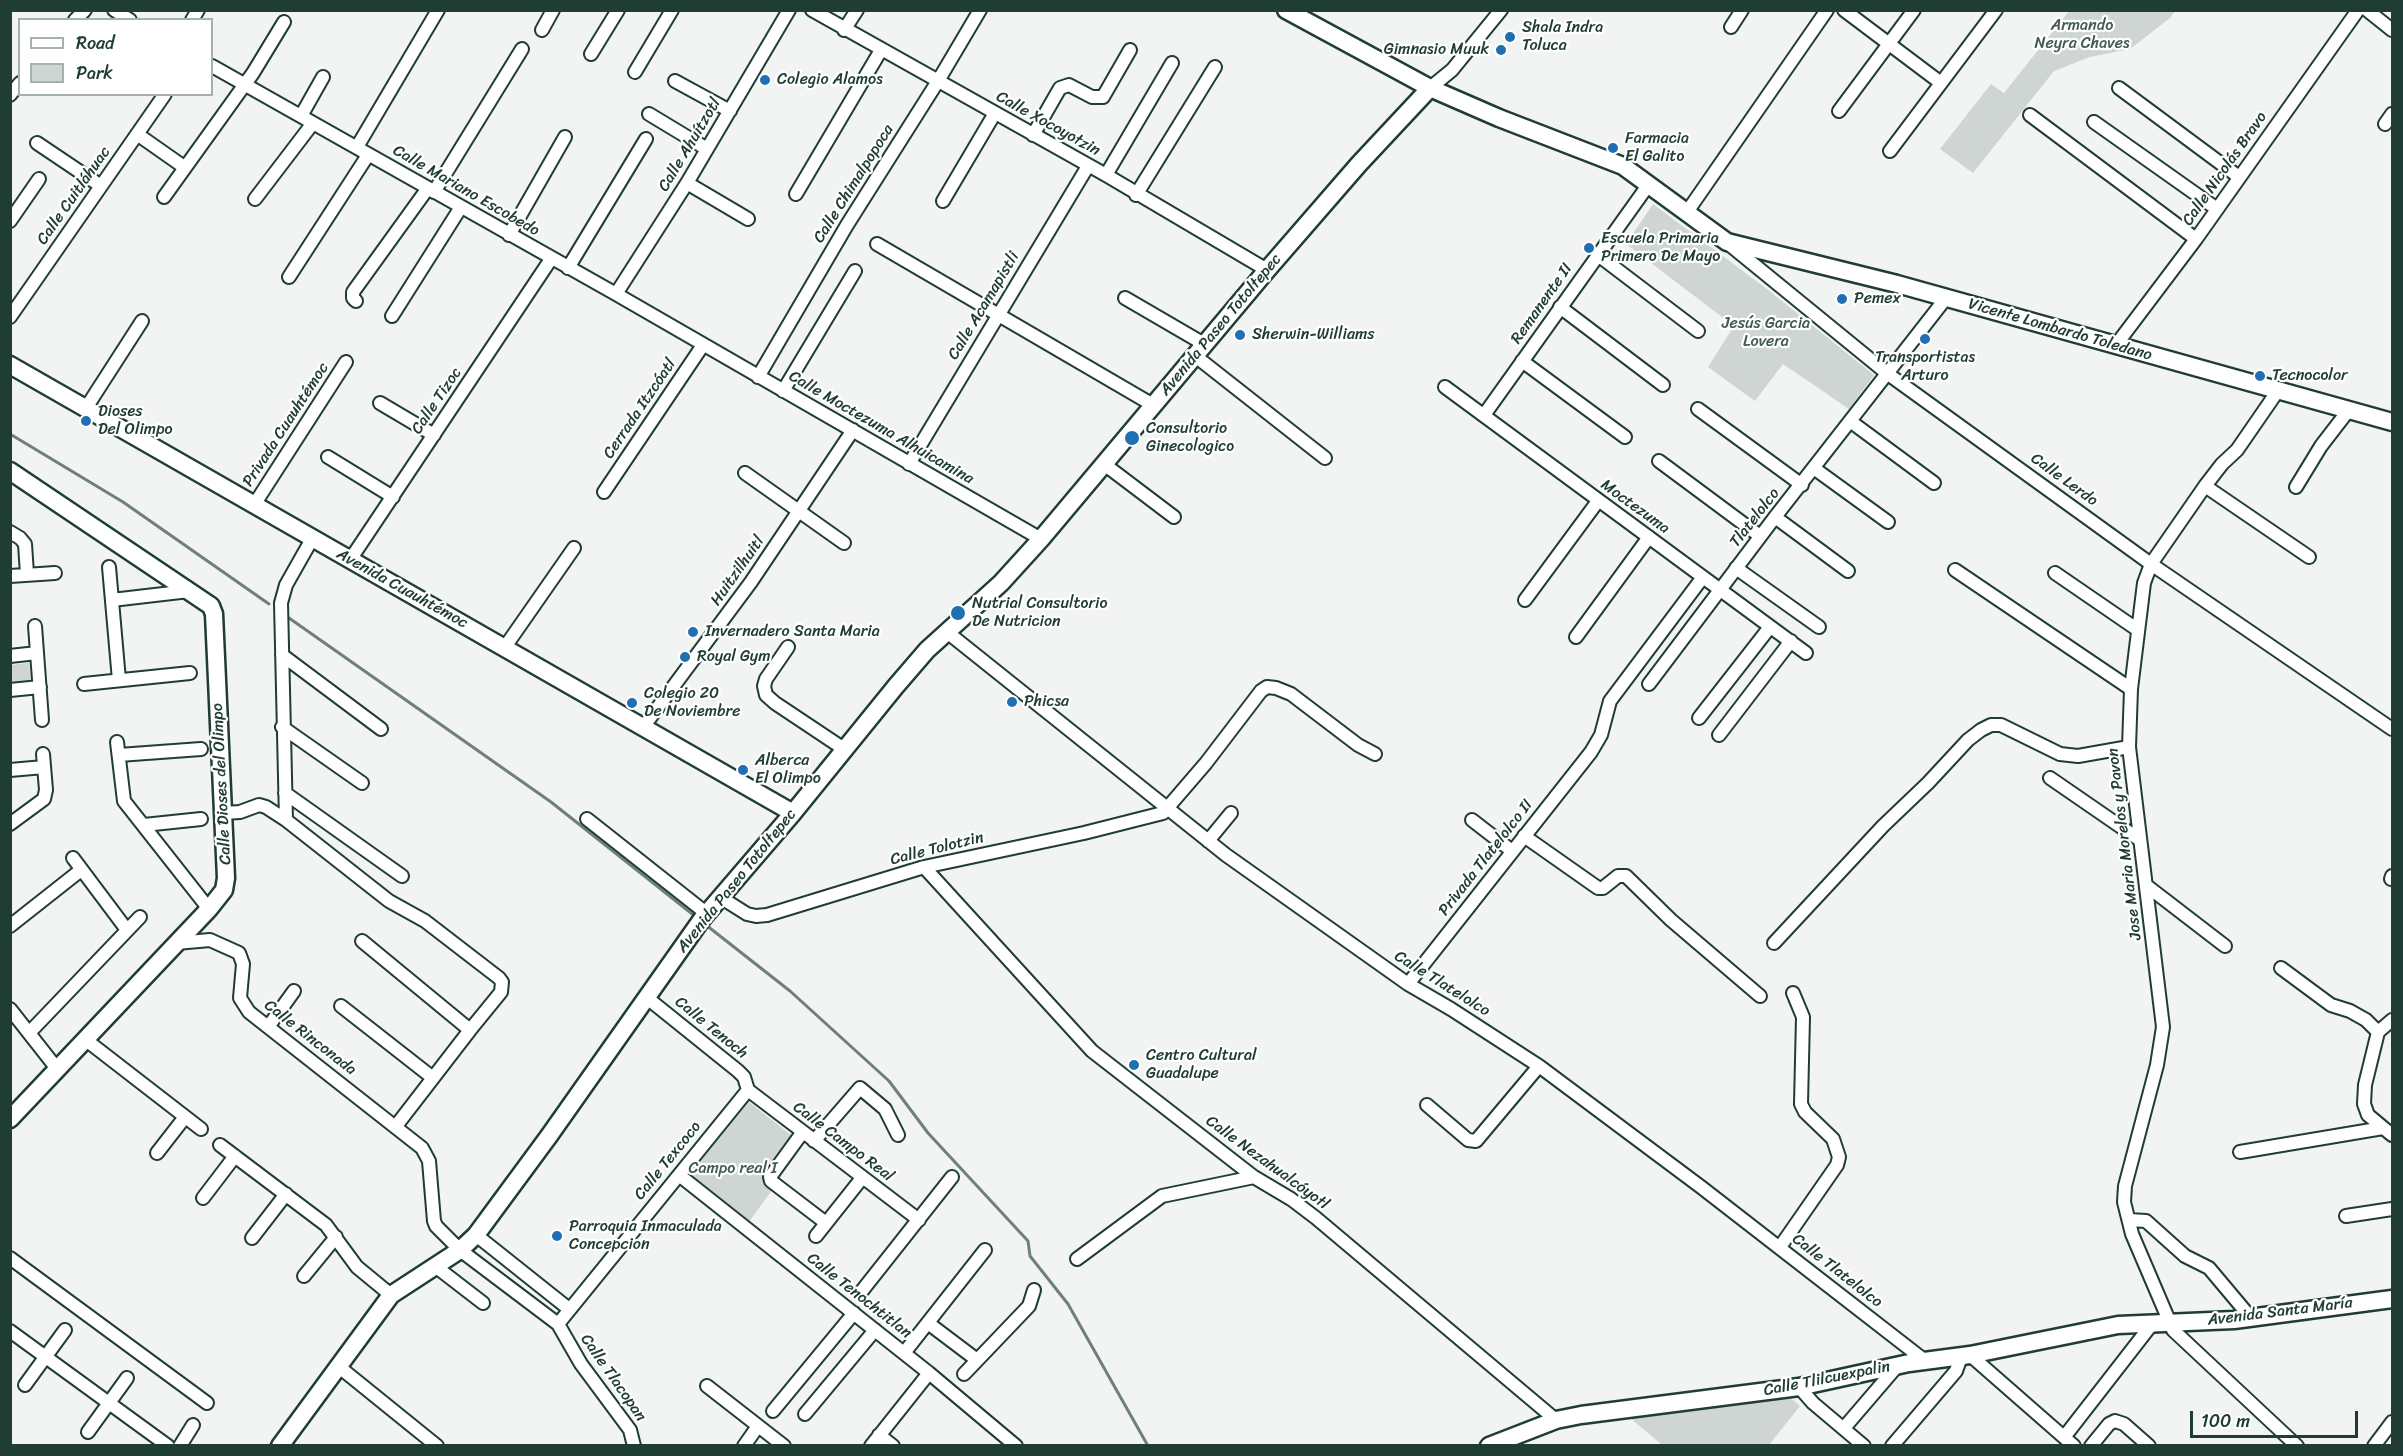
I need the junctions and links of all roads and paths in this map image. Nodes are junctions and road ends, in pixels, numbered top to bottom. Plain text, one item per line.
1 (438, 10) edge
2 (553, 10) edge
3 (618, 10) edge
4 (672, 10) edge
5 (789, 10) edge
6 (812, 10) edge
7 (857, 10) edge
8 (980, 10) edge
9 (1286, 10) edge
10 (1501, 10) edge
11 (1742, 10) edge
12 (1827, 10) edge
13 (1844, 10) edge
14 (1914, 10) edge
15 (1996, 10) edge
16 (2358, 10) edge
17 (2367, 10) edge
18 (284, 22) dead end
19 (1731, 27) dead end
20 (542, 30) dead end
21 (844, 30) junction
22 (2392, 30) edge
23 (1889, 45) junction
24 (522, 49) dead end
25 (881, 50) junction
26 (1130, 50) dead end
27 (591, 54) dead end
28 (1172, 63) dead end
29 (213, 67) edge
30 (1215, 67) dead end
31 (635, 72) dead end
32 (323, 77) dead end
33 (675, 81) dead end
34 (938, 81) junction
35 (1941, 83) junction
36 (244, 84) junction
37 (1430, 88) junction
38 (2119, 88) dead end
39 (164, 96) edge
40 (730, 111) junction
41 (1839, 111) dead end
42 (649, 114) dead end
43 (994, 114) junction
44 (2030, 115) dead end
45 (301, 116) junction
46 (2094, 122) dead end
47 (313, 123) junction
48 (137, 134) junction
49 (1033, 135) junction
50 (565, 137) dead end
51 (646, 139) dead end
52 (37, 143) dead end
53 (357, 147) junction
54 (706, 149) junction
55 (1890, 151) dead end
56 (368, 155) junction
57 (1088, 166) junction
58 (184, 168) junction
59 (1106, 175) junction
60 (2239, 177) junction
61 (39, 179) dead end
62 (687, 183) junction
63 (1649, 184) junction
64 (101, 186) junction
65 (431, 190) junction
66 (796, 194) dead end
67 (1136, 195) junction
68 (164, 197) dead end
69 (255, 199) dead end
70 (943, 201) dead end
71 (461, 207) junction
72 (2217, 209) junction
73 (1687, 212) junction
74 (748, 219) dead end
75 (10, 221) edge
76 (509, 234) junction
77 (2196, 239) junction
78 (1727, 242) junction
79 (877, 244) dead end
80 (1598, 255) junction
81 (551, 259) junction
82 (568, 268) junction
83 (1267, 270) junction
84 (855, 271) dead end
85 (289, 278) dead end
86 (616, 294) junction
87 (1125, 298) dead end
88 (1946, 298) junction
89 (356, 301) dead end
90 (1560, 308) junction
91 (999, 314) junction
92 (393, 316) dead end
93 (10, 317) edge
94 (142, 321) dead end
95 (1698, 331) dead end
96 (703, 345) junction
97 (2116, 345) junction
98 (1199, 350) junction
99 (346, 362) dead end
100 (1522, 362) junction
101 (10, 365) edge
102 (1888, 374) junction
103 (759, 376) junction
104 (1663, 386) dead end
105 (1445, 387) dead end
106 (783, 391) junction
107 (2277, 392) junction
108 (380, 403) dead end
109 (1153, 405) junction
110 (86, 408) junction
111 (1698, 409) dead end
112 (2348, 411) junction
113 (1484, 415) junction
114 (1850, 420) junction
115 (2392, 422) edge
116 (852, 430) junction
117 (434, 435) junction
118 (1625, 437) dead end
119 (328, 457) dead end
120 (1325, 458) dead end
121 (1659, 461) dead end
122 (909, 464) junction
123 (1104, 464) junction
124 (1815, 469) junction
125 (10, 471) edge
126 (745, 473) dead end
127 (1934, 483) dead end
128 (1802, 485) junction
129 (2205, 486) junction
130 (2296, 488) dead end
131 (604, 492) dead end
132 (393, 497) junction
133 (1598, 501) junction
134 (254, 505) junction
135 (800, 511) junction
136 (1174, 517) dead end
137 (1775, 517) junction
138 (1888, 522) dead end
139 (10, 532) edge
140 (1760, 536) junction
141 (1649, 537) junction
142 (312, 539) junction
143 (1041, 539) junction
144 (844, 543) dead end
145 (574, 548) dead end
146 (2308, 557) dead end
147 (350, 560) junction
148 (2151, 564) junction
149 (109, 567) dead end
150 (1736, 568) junction
151 (1954, 570) dead end
152 (1848, 571) dead end
153 (55, 573) dead end
154 (2055, 573) dead end
155 (27, 574) junction
156 (10, 576) edge
157 (1703, 577) junction
158 (1721, 590) junction
159 (189, 591) junction
160 (112, 600) junction
161 (1526, 600) dead end
162 (35, 626) dead end
163 (1770, 627) junction
164 (1819, 627) dead end
165 (2138, 630) junction
166 (947, 632) junction
167 (1576, 637) dead end
168 (1791, 641) junction
169 (505, 647) junction
170 (788, 647) dead end
171 (37, 653) junction
172 (1806, 653) dead end
173 (282, 655) junction
174 (10, 656) edge
175 (190, 673) dead end
176 (119, 680) junction
177 (84, 684) dead end
178 (1649, 684) dead end
179 (39, 687) junction
180 (2131, 689) junction
181 (10, 690) edge
182 (2392, 713) edge
183 (1699, 718) dead end
184 (42, 720) dead end
185 (644, 726) junction
186 (282, 727) junction
187 (2389, 727) edge
188 (381, 729) dead end
189 (1719, 735) dead end
190 (2129, 747) junction
191 (201, 749) dead end
192 (844, 749) junction
193 (43, 754) dead end
194 (1375, 754) dead end
195 (44, 767) junction
196 (10, 770) edge
197 (2050, 778) dead end
198 (362, 783) dead end
199 (285, 793) junction
200 (1167, 810) junction
201 (223, 813) junction
202 (793, 813) junction
203 (1231, 813) dead end
204 (201, 819) dead end
205 (587, 819) dead end
206 (286, 820) junction
207 (1472, 820) dead end
208 (10, 824) edge
209 (144, 825) junction
210 (1524, 836) junction
211 (2140, 840) junction
212 (1208, 841) junction
213 (1512, 851) junction
214 (73, 858) dead end
215 (924, 867) junction
216 (81, 870) junction
217 (402, 876) dead end
218 (2147, 886) junction
219 (720, 897) junction
220 (209, 909) junction
221 (140, 917) dead end
222 (702, 918) junction
223 (10, 926) edge
224 (127, 930) junction
225 (362, 941) dead end
226 (176, 943) junction
227 (1774, 943) dead end
228 (2225, 946) dead end
229 (2281, 968) dead end
230 (1408, 984) junction
231 (294, 991) dead end
232 (1793, 993) dead end
233 (1760, 996) dead end
234 (646, 997) junction
235 (341, 1006) dead end
236 (10, 1009) edge
237 (2392, 1020) edge
238 (268, 1027) junction
239 (468, 1028) junction
240 (2378, 1032) junction
241 (28, 1033) junction
242 (86, 1040) junction
243 (1539, 1066) junction
244 (58, 1070) junction
245 (433, 1078) junction
246 (748, 1090) junction
247 (1427, 1104) dead end
248 (13, 1110) edge
249 (185, 1117) junction
250 (396, 1126) junction
251 (201, 1129) dead end
252 (2388, 1132) edge
253 (802, 1133) junction
254 (898, 1135) dead end
255 (814, 1141) junction
256 (220, 1145) dead end
257 (2240, 1152) dead end
258 (158, 1153) dead end
259 (235, 1156) junction
260 (679, 1174) junction
261 (952, 1177) dead end
262 (1254, 1177) junction
263 (862, 1178) junction
264 (286, 1194) junction
265 (203, 1198) dead end
266 (2392, 1209) edge
267 (2346, 1216) dead end
268 (919, 1220) junction
269 (2129, 1220) junction
270 (826, 1223) junction
271 (476, 1235) junction
272 (816, 1236) dead end
273 (336, 1237) junction
274 (252, 1238) dead end
275 (1780, 1247) junction
276 (460, 1250) junction
277 (985, 1250) dead end
278 (10, 1258) edge
279 (1077, 1259) dead end
280 (435, 1266) junction
281 (304, 1276) dead end
282 (1034, 1290) dead end
283 (861, 1292) dead end
284 (392, 1295) junction
285 (2392, 1299) edge
286 (483, 1303) dead end
287 (569, 1309) junction
288 (854, 1313) junction
289 (2251, 1318) junction
290 (928, 1323) junction
291 (2160, 1323) junction
292 (558, 1324) junction
293 (65, 1330) dead end
294 (875, 1330) junction
295 (10, 1331) edge
296 (904, 1353) junction
297 (1966, 1356) junction
298 (46, 1357) junction
299 (977, 1360) junction
300 (1924, 1360) junction
301 (1898, 1365) junction
302 (338, 1366) junction
303 (929, 1373) junction
304 (964, 1374) dead end
305 (128, 1378) dead end
306 (25, 1384) dead end
307 (707, 1386) dead end
308 (1799, 1387) junction
309 (110, 1403) junction
310 (207, 1403) dead end
311 (773, 1411) dead end
312 (805, 1414) dead end
313 (1556, 1420) junction
314 (2392, 1422) edge
315 (194, 1425) dead end
316 (758, 1426) junction
317 (1844, 1428) junction
318 (88, 1432) dead end
319 (879, 1435) junction
320 (2064, 1436) junction
321 (168, 1446) edge
322 (180, 1446) edge
323 (280, 1446) edge
324 (436, 1446) edge
325 (634, 1446) edge
326 (744, 1446) edge
327 (784, 1446) edge
328 (871, 1446) edge
329 (893, 1446) edge
330 (1016, 1446) edge
331 (1490, 1446) edge
332 (1864, 1446) edge
333 (1892, 1446) edge
334 (2074, 1446) edge
335 (2091, 1446) edge
336 (2149, 1446) edge
337 (2297, 1446) edge
338 (2374, 1446) edge

1 - 53 street
2 - 20 street
3 - 27 street
4 - 31 street
5 - 40 street, Calle Ahuítzotl
6 - 21 street, Calle Xocoyotzin
7 - 21 street
8 - 34 street, Calle Chimalpopoca
9 - 37 main road
10 - 37 street
11 - 19 street
12 - 73 street
13 - 23 street
14 - 23 street
15 - 35 street
16 - 60 street, Calle Nicolás Bravo
17 - 22 street
18 - 36 street
21 - 25 street, Calle Xocoyotzin
23 - 35 street
23 - 41 street
24 - 65 street
25 - 34 street, Calle Xocoyotzin
25 - 66 street
26 - 49 street
28 - 59 street
29 - 36 street, Calle Mariano Escobedo
30 - 67 street
32 - 45 street
33 - 40 street
34 - 43 street, Calle Xocoyotzin
34 - 103 street, Calle Chimalpopoca
35 - 55 street
36 - 45 street, Calle Mariano Escobedo
36 - 58 street
37 - 63 main road
37 - 83 main road, Avenida Paseo Totoltepec
38 - 60 street
39 - 48 street, Calle Cuitláhuac
40 - 54 street, Calle Ahuítzotl
42 - 54 street
43 - 49 street, Calle Xocoyotzin
43 - 70 street
44 - 77 street
45 - 47 street, Calle Mariano Escobedo
46 - 72 street
47 - 53 street, Calle Mariano Escobedo
47 - 69 street
48 - 58 street
48 - 64 street, Calle Cuitláhuac
49 - 57 street, Calle Xocoyotzin
50 - 76 street
51 - 82 street
52 - 64 street
53 - 56 street, Calle Mariano Escobedo
54 - 62 street, Calle Ahuítzotl
56 - 65 street, Calle Mariano Escobedo
56 - 85 street
57 - 59 street, Calle Xocoyotzin
57 - 91 street, Calle Acamapistli
58 - 68 street
59 - 67 street, Calle Xocoyotzin
60 - 72 street, Calle Nicolás Bravo
61 - 75 street
62 - 74 street
62 - 86 street, Calle Ahuítzotl
63 - 73 main road
63 - 80 street, Remanente II
64 - 93 street, Calle Cuitláhuac
65 - 71 street, Calle Mariano Escobedo
65 - 89 street
67 - 83 street, Calle Xocoyotzin
71 - 76 street, Calle Mariano Escobedo
71 - 92 street
72 - 77 street, Calle Nicolás Bravo
73 - 78 main road
76 - 81 street, Calle Mariano Escobedo
77 - 97 street, Calle Nicolás Bravo
78 - 88 main road, Vicente Lombardo Toledano
78 - 102 street, Calle Lerdo
79 - 91 street
80 - 90 street, Remanente II
80 - 95 street
81 - 82 street, Calle Mariano Escobedo
81 - 117 street, Calle Tizoc
82 - 86 street, Calle Mariano Escobedo
83 - 98 main road, Avenida Paseo Totoltepec
84 - 106 street
86 - 96 street, Calle Mariano Escobedo
87 - 98 street
88 - 97 main road, Vicente Lombardo Toledano
88 - 102 street, Tlatelolco
90 - 100 street, Remanente II
90 - 104 street
91 - 109 street
91 - 122 street, Calle Acamapistli
94 - 110 street
96 - 103 street, Calle Moctezuma Alhuicamina
96 - 131 street, Cerrada Itzcóatl
97 - 107 main road, Vicente Lombardo Toledano
98 - 109 main road, Avenida Paseo Totoltepec
98 - 120 street
99 - 134 street, Privada Cuauhtémoc
100 - 113 street, Remanente II
100 - 118 street
101 - 110 main road, Avenida Cuauhtémoc
102 - 114 street, Tlatelolco
102 - 148 street, Calle Lerdo
103 - 106 street, Calle Moctezuma Alhuicamina
105 - 113 street, Moctezuma
106 - 116 street, Calle Moctezuma Alhuicamina
107 - 112 main road, Vicente Lombardo Toledano
107 - 129 street, Jose Maria Morelos y Pavon
108 - 117 street
109 - 123 main road, Avenida Paseo Totoltepec
110 - 134 main road, Avenida Cuauhtémoc
111 - 128 street
112 - 115 main road, Vicente Lombardo Toledano
112 - 130 street
113 - 133 street, Moctezuma
114 - 124 street, Tlatelolco
114 - 127 street
116 - 122 street, Calle Moctezuma Alhuicamina
116 - 135 street, Huitzilhuitl
117 - 132 street, Calle Tizoc
119 - 132 street
121 - 140 street
122 - 143 street, Calle Moctezuma Alhuicamina
123 - 136 street
123 - 143 main road, Avenida Paseo Totoltepec
124 - 128 street, Tlatelolco
124 - 138 street
125 - 159 main road, Calle Dioses del Olimpo
126 - 135 street
128 - 137 street, Tlatelolco
129 - 146 street
129 - 148 street, Jose Maria Morelos y Pavon
132 - 147 street, Calle Tizoc
133 - 141 street, Moctezuma
133 - 161 street
134 - 142 main road, Avenida Cuauhtémoc
135 - 144 street
135 - 185 street, Huitzilhuitl
137 - 140 street, Tlatelolco
137 - 152 street
139 - 155 street
140 - 150 street, Tlatelolco
141 - 157 street, Moctezuma
141 - 167 street
142 - 147 main road, Avenida Cuauhtémoc
142 - 173 street
143 - 166 main road, Avenida Paseo Totoltepec
145 - 169 street
147 - 169 main road, Avenida Cuauhtémoc
148 - 165 street, Jose Maria Morelos y Pavon
148 - 187 street, Calle Lerdo
149 - 160 street
150 - 158 street, Tlatelolco
150 - 164 street
151 - 180 street
153 - 155 street
154 - 165 street
155 - 156 street
157 - 158 street, Moctezuma
157 - 210 street, Privada Tlatelolco II
158 - 163 street, Moctezuma
158 - 178 street, Tlatelolco
159 - 160 street
159 - 201 main road, Calle Dioses del Olimpo
160 - 176 street
162 - 171 street
163 - 168 street, Moctezuma
163 - 183 street
165 - 180 street, Jose Maria Morelos y Pavon
166 - 192 main road, Avenida Paseo Totoltepec
166 - 200 street, Calle Tlatelolco
168 - 172 street, Moctezuma
168 - 189 street
169 - 185 main road, Avenida Cuauhtémoc
170 - 192 street
171 - 174 street
171 - 179 street
173 - 186 street
173 - 188 street
175 - 176 street
176 - 177 street
179 - 181 street
179 - 184 street
180 - 190 street, Jose Maria Morelos y Pavon
182 - 187 street
185 - 202 main road, Avenida Cuauhtémoc
186 - 198 street
186 - 199 street
190 - 211 street, Jose Maria Morelos y Pavon
190 - 227 street
191 - 209 street
192 - 202 main road, Avenida Paseo Totoltepec
193 - 195 street
194 - 200 street
195 - 196 street
195 - 208 street
197 - 211 street
199 - 206 street
199 - 217 street
200 - 212 street, Calle Tlatelolco
200 - 215 street, Calle Tolotzin
201 - 206 street
201 - 220 main road, Calle Dioses del Olimpo
202 - 219 main road, Avenida Paseo Totoltepec
203 - 212 street
204 - 209 street
205 - 222 street
206 - 239 street
207 - 213 street
209 - 220 street
210 - 213 street, Privada Tlatelolco II
210 - 233 street
211 - 218 street, Jose Maria Morelos y Pavon
212 - 230 street, Calle Tlatelolco
213 - 230 street, Privada Tlatelolco II
214 - 216 street
215 - 219 street, Calle Tolotzin
215 - 262 street, Calle Nezahualcóyotl
216 - 223 street
216 - 224 street
218 - 228 street
218 - 269 street, Jose Maria Morelos y Pavon
219 - 222 main road, Avenida Paseo Totoltepec
220 - 226 main road, Calle Dioses del Olimpo
221 - 224 street
222 - 234 main road, Avenida Paseo Totoltepec
224 - 241 street
225 - 239 street
226 - 238 street, Calle Rinconada
226 - 242 main road, Calle Dioses del Olimpo
229 - 240 street
230 - 243 street, Calle Tlatelolco
231 - 238 street
232 - 275 street
234 - 246 street, Calle Tenoch
234 - 271 main road, Avenida Paseo Totoltepec
235 - 245 street
236 - 241 street
237 - 240 street
238 - 250 street, Calle Rinconada
239 - 245 street
240 - 252 street
241 - 244 street
242 - 244 main road, Calle Dioses del Olimpo
242 - 249 street
243 - 247 street
243 - 275 street, Calle Tlatelolco
244 - 248 main road, Calle Dioses del Olimpo
245 - 250 street
246 - 253 street, Calle Campo Real
246 - 260 street, Calle Texcoco
249 - 251 street
249 - 258 street
250 - 276 street, Calle Rinconada
252 - 257 street
253 - 255 street, Calle Campo Real
253 - 270 street
254 - 255 street
255 - 263 street, Calle Campo Real
256 - 259 street
259 - 264 street
259 - 265 street
260 - 287 street, Calle Texcoco
260 - 288 street, Calle Tenochtitlan
261 - 268 street
262 - 279 street
262 - 313 street, Calle Nezahualcóyotl
263 - 268 street, Calle Campo Real
263 - 270 street
264 - 273 street
264 - 274 street
266 - 267 street
268 - 283 street
269 - 289 street
269 - 291 street, Jose Maria Morelos y Pavon
270 - 272 street
271 - 276 main road, Avenida Paseo Totoltepec
271 - 287 street
273 - 281 street
273 - 284 street
275 - 300 street, Calle Tlatelolco
276 - 280 main road, Avenida Paseo Totoltepec
276 - 292 street, Calle Rinconada
277 - 290 street
278 - 310 street
280 - 284 main road, Avenida Paseo Totoltepec
280 - 286 street
282 - 299 street
284 - 302 main road, Avenida Paseo Totoltepec
285 - 289 main road, Avenida Santa María
287 - 292 street
288 - 294 street, Calle Tenochtitlan
288 - 311 street
289 - 291 main road, Avenida Santa María
290 - 296 street
290 - 299 street
291 - 297 main road, Calle Tlilcuexpalin
291 - 320 street
291 - 337 street
292 - 325 street, Calle Tlacopan
293 - 298 street
294 - 296 street, Calle Tenochtitlan
294 - 312 street
295 - 298 street
296 - 303 street, Calle Tenochtitlan
297 - 300 main road, Calle Tlilcuexpalin
297 - 320 street
297 - 333 street
298 - 306 street
298 - 309 street
299 - 304 street
300 - 301 main road, Calle Tlilcuexpalin
301 - 308 main road, Calle Tlilcuexpalin
301 - 317 street
302 - 323 main road, Avenida Paseo Totoltepec
302 - 324 street
303 - 319 street
303 - 330 street, Calle Tenochtitlan
305 - 309 street
307 - 316 street
308 - 313 main road, Calle Tlilcuexpalin
308 - 317 street
309 - 318 street
309 - 321 street
313 - 331 main road, Calle Tlilcuexpalin
314 - 338 street
315 - 322 street
316 - 326 street
316 - 327 street
317 - 332 street
319 - 328 street
319 - 329 street
320 - 334 street
335 - 336 street

